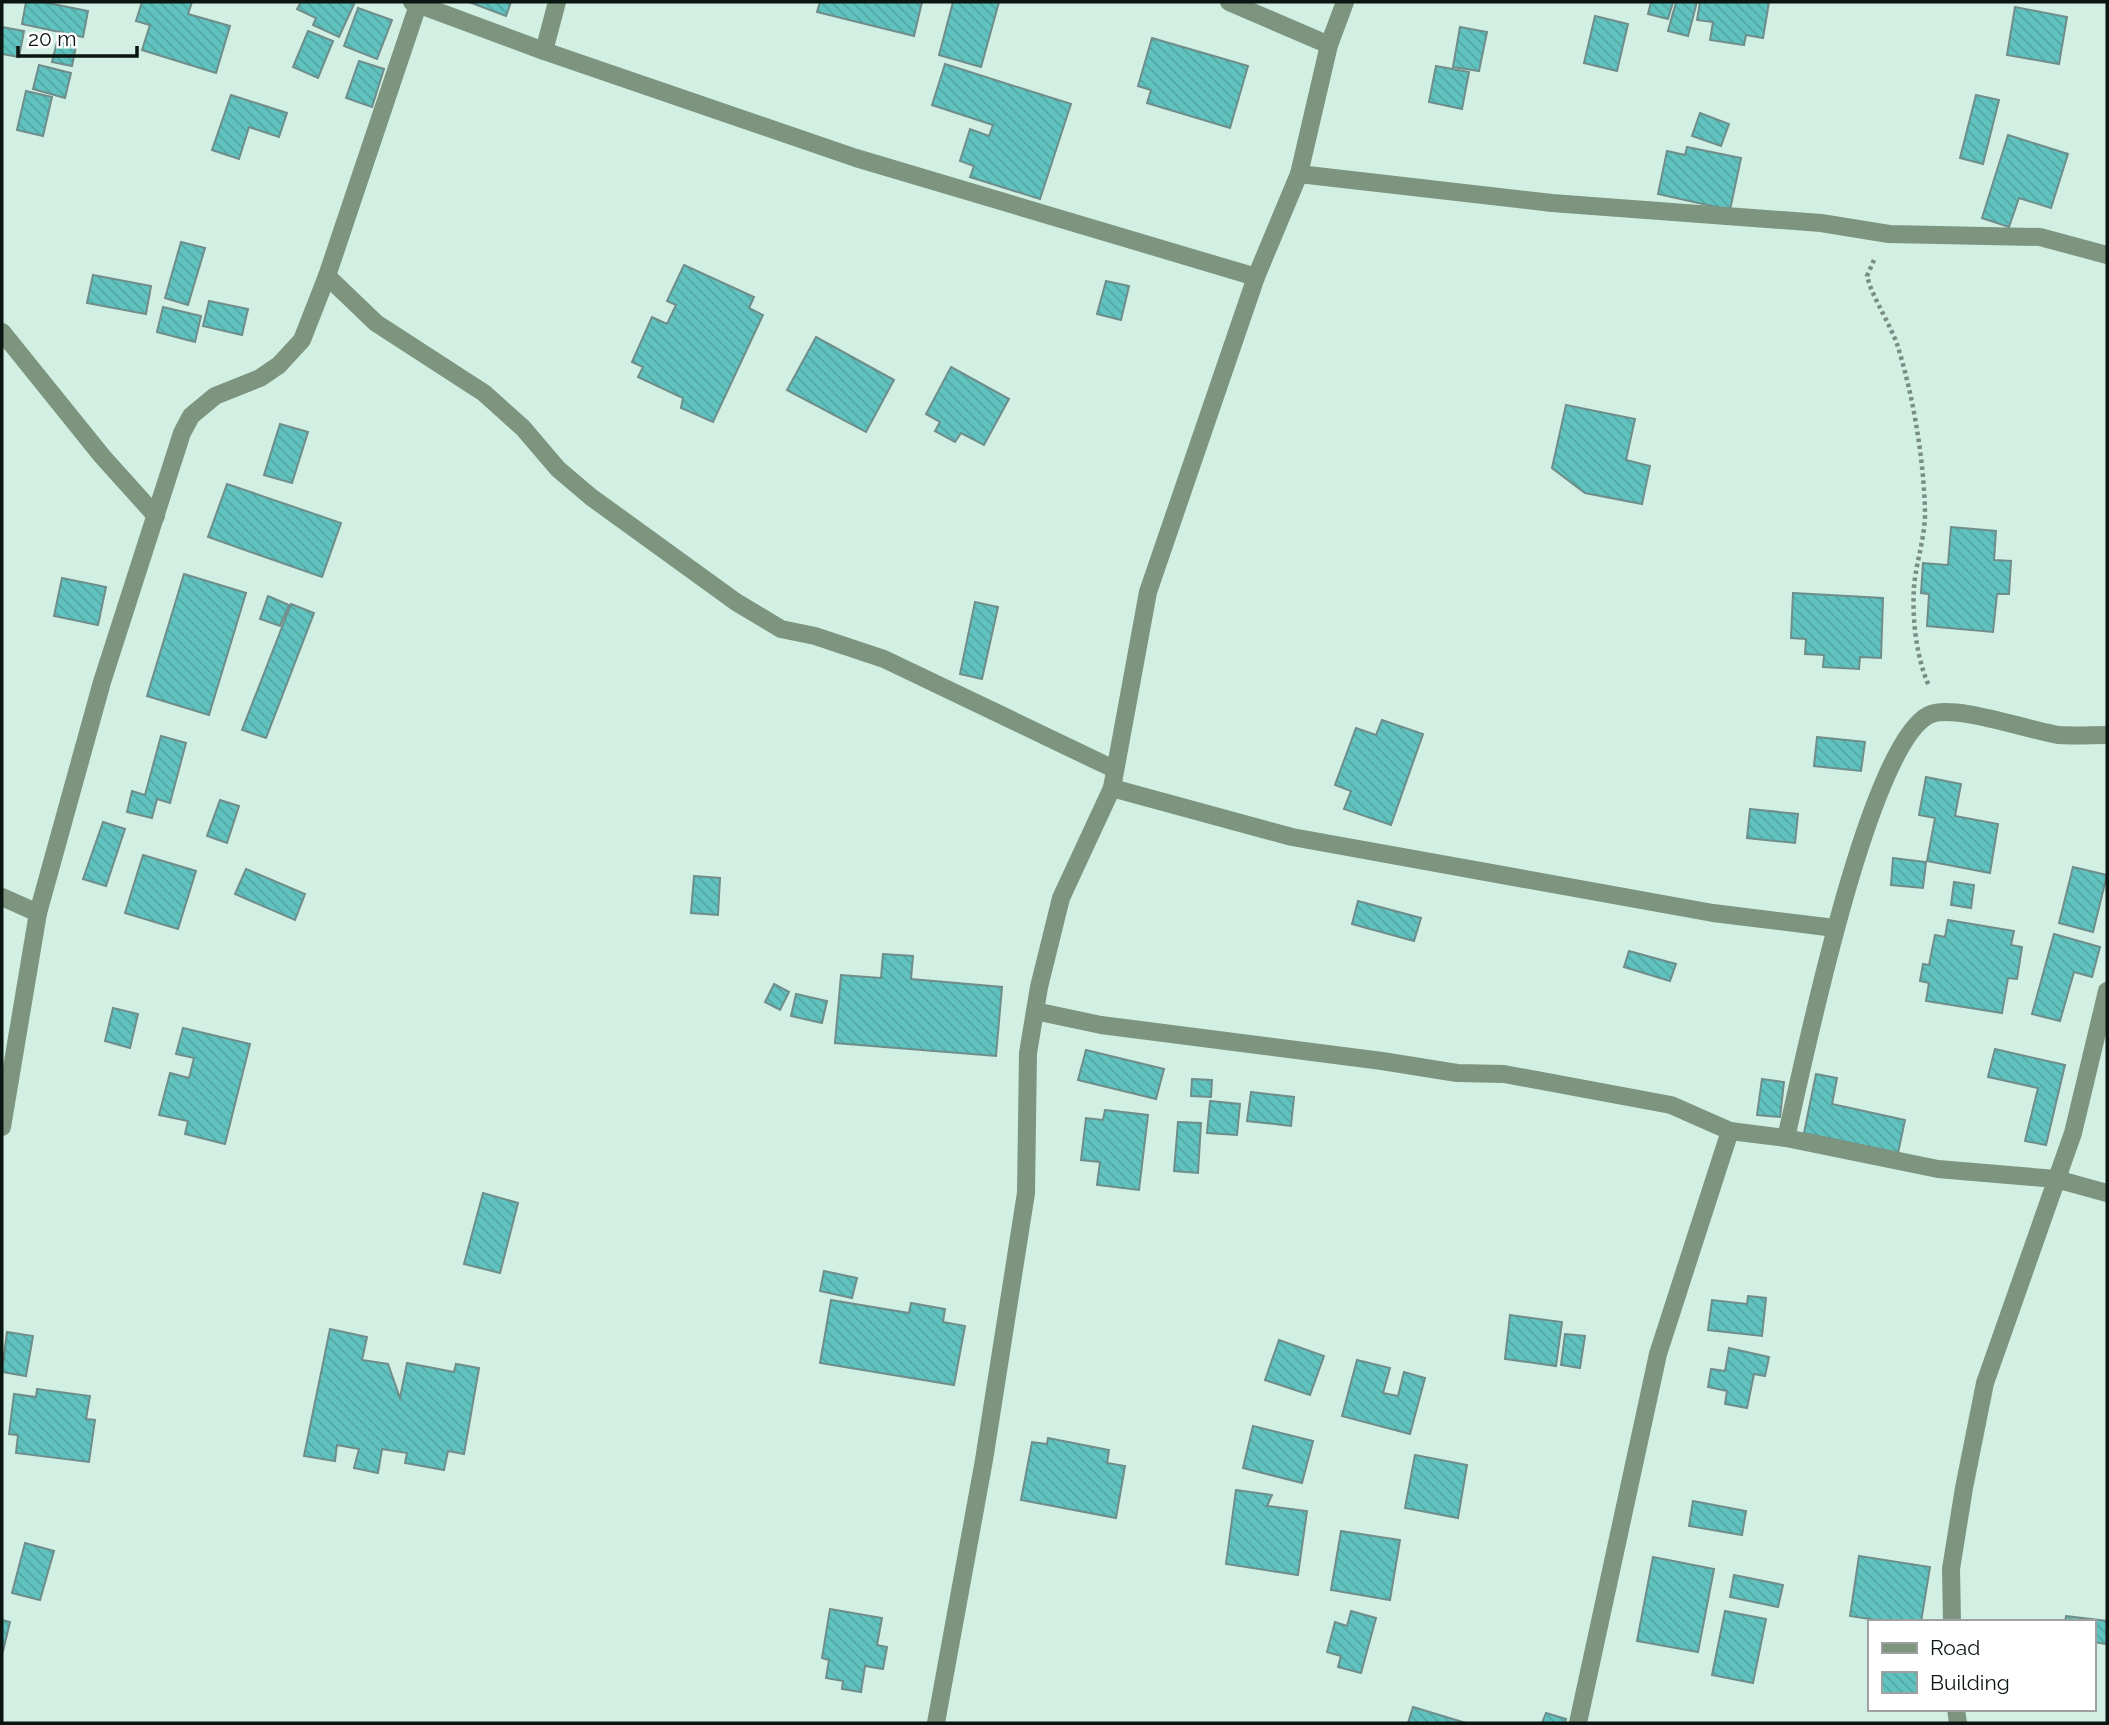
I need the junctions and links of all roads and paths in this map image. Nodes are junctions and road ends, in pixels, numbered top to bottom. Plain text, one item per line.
1 (557, 2) edge
2 (1229, 2) edge
3 (1345, 2) edge
4 (415, 3) edge
5 (1329, 45) junction
6 (544, 51) junction
7 (1299, 174) junction
8 (1889, 234) junction
9 (2107, 255) edge
10 (327, 276) junction
11 (1256, 277) junction
12 (2, 332) edge
13 (156, 516) junction
14 (1941, 713) junction
15 (2107, 736) edge
16 (1114, 769) junction
17 (1112, 788) junction
18 (2, 897) edge
19 (38, 913) junction
20 (1835, 928) junction
21 (2107, 991) edge
22 (1035, 1012) junction
23 (2, 1127) edge
24 (1730, 1131) junction
25 (1786, 1138) junction
26 (2056, 1180) junction
27 (2107, 1193) edge
28 (1952, 1620) edge
29 (936, 1723) edge
30 (1578, 1723) edge

1 - 6 street
2 - 5 street
3 - 5 street
4 - 6 street
4 - 10 street
5 - 7 street
6 - 11 street
7 - 8 street
7 - 11 street
8 - 9 street
8 - 14 path
10 - 13 street
10 - 16 street
11 - 16 street
12 - 13 street
13 - 19 street
14 - 15 street
14 - 20 street
16 - 17 street
17 - 20 street
17 - 22 street
18 - 19 street
19 - 23 street
20 - 25 street
21 - 26 street
22 - 24 street
22 - 29 street
24 - 25 street
24 - 30 street
25 - 26 street
26 - 27 street
26 - 28 street

